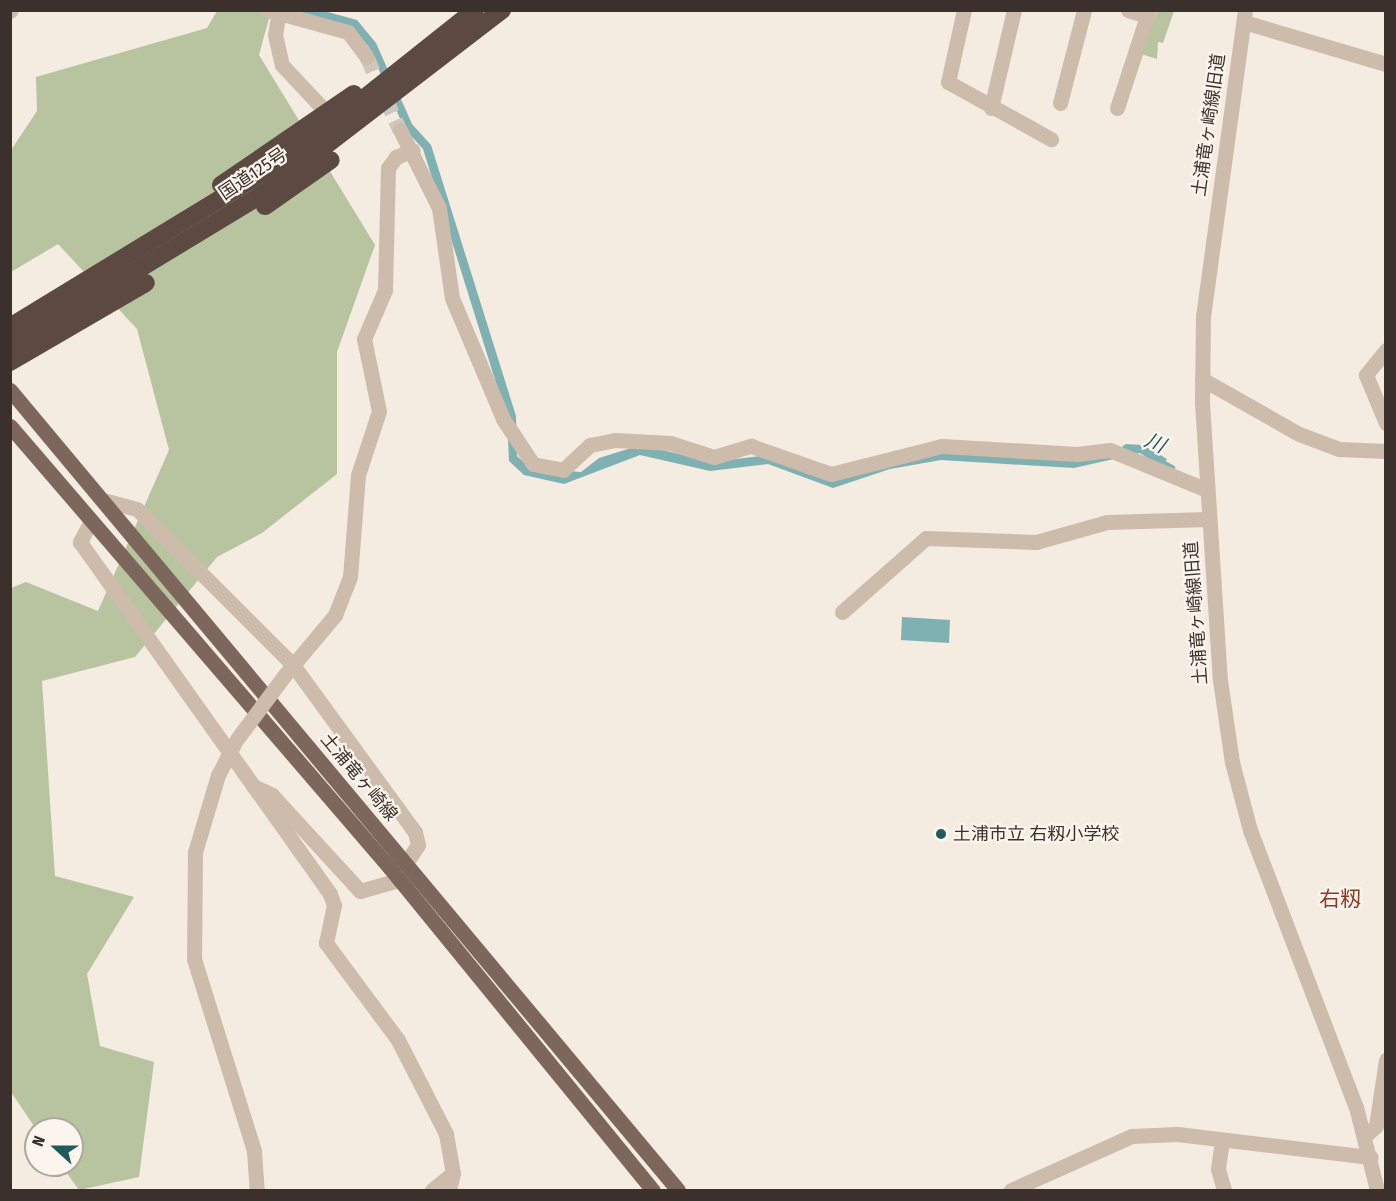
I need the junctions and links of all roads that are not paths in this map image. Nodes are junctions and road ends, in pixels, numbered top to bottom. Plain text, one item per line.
1 (475, 10) edge
2 (502, 10) edge
3 (964, 10) edge
4 (1014, 10) edge
5 (1084, 10) edge
6 (1128, 10) edge
7 (275, 11) edge
8 (1148, 13) edge
9 (1245, 16) edge
10 (442, 48) junction
11 (367, 57) tunnel mouth
12 (1386, 63) edge
13 (1060, 103) dead end
14 (991, 108) junction
15 (1117, 108) dead end
16 (326, 112) junction
17 (400, 130) tunnel mouth
18 (1051, 140) dead end
19 (413, 150) junction
20 (10, 314) edge
21 (10, 327) edge
22 (10, 347) edge
23 (1386, 350) edge
24 (10, 362) edge
25 (1202, 379) junction
26 (10, 390) edge
27 (1386, 423) edge
28 (10, 426) edge
29 (1386, 451) edge
30 (1207, 490) junction
31 (103, 500) junction
32 (1208, 519) junction
33 (91, 521) junction
34 (842, 612) dead end
35 (289, 670) junction
36 (234, 745) junction
37 (253, 786) junction
38 (406, 863) junction
39 (399, 880) junction
40 (1386, 1060) edge
41 (1366, 1135) junction
42 (1222, 1140) junction
43 (1371, 1157) junction
44 (453, 1173) junction
45 (256, 1191) edge
46 (432, 1191) edge
47 (449, 1191) edge
48 (653, 1191) edge
49 (678, 1191) edge
50 (1011, 1191) edge
51 (1224, 1191) edge
52 (1377, 1191) edge

1 - 10 highway, 国道125号
2 - 10 highway, 国道125号
3 - 14 street
4 - 14 street
5 - 13 street
6 - 8 street
7 - 11 street
7 - 16 street
8 - 15 street
9 - 12 street
9 - 25 street, 土浦竜ヶ崎線旧道
10 - 16 highway
10 - 21 highway, 国道125号
10 - 22 highway, 国道125号
10 - 24 highway
14 - 18 street
16 - 20 highway
17 - 19 street
19 - 30 street
19 - 35 street
23 - 27 street
25 - 29 street
25 - 30 street, 土浦竜ヶ崎線旧道
26 - 31 main road, 土浦竜ヶ崎線
28 - 33 main road, 土浦竜ヶ崎線
30 - 32 street, 土浦竜ヶ崎線旧道
31 - 35 street
31 - 38 main road, 土浦竜ヶ崎線
32 - 34 street
32 - 41 street, 土浦竜ヶ崎線旧道
33 - 36 street
33 - 39 main road, 土浦竜ヶ崎線
35 - 36 street, bridge
35 - 38 street
36 - 37 street
36 - 45 street
37 - 39 street
37 - 44 street
38 - 49 main road, 土浦竜ヶ崎線
39 - 48 main road, 土浦竜ヶ崎線
40 - 41 street
41 - 43 street, 土浦竜ヶ崎線旧道
42 - 43 street
42 - 50 street
42 - 51 street
43 - 52 street, 土浦竜ヶ崎線旧道
44 - 46 street
44 - 47 street

